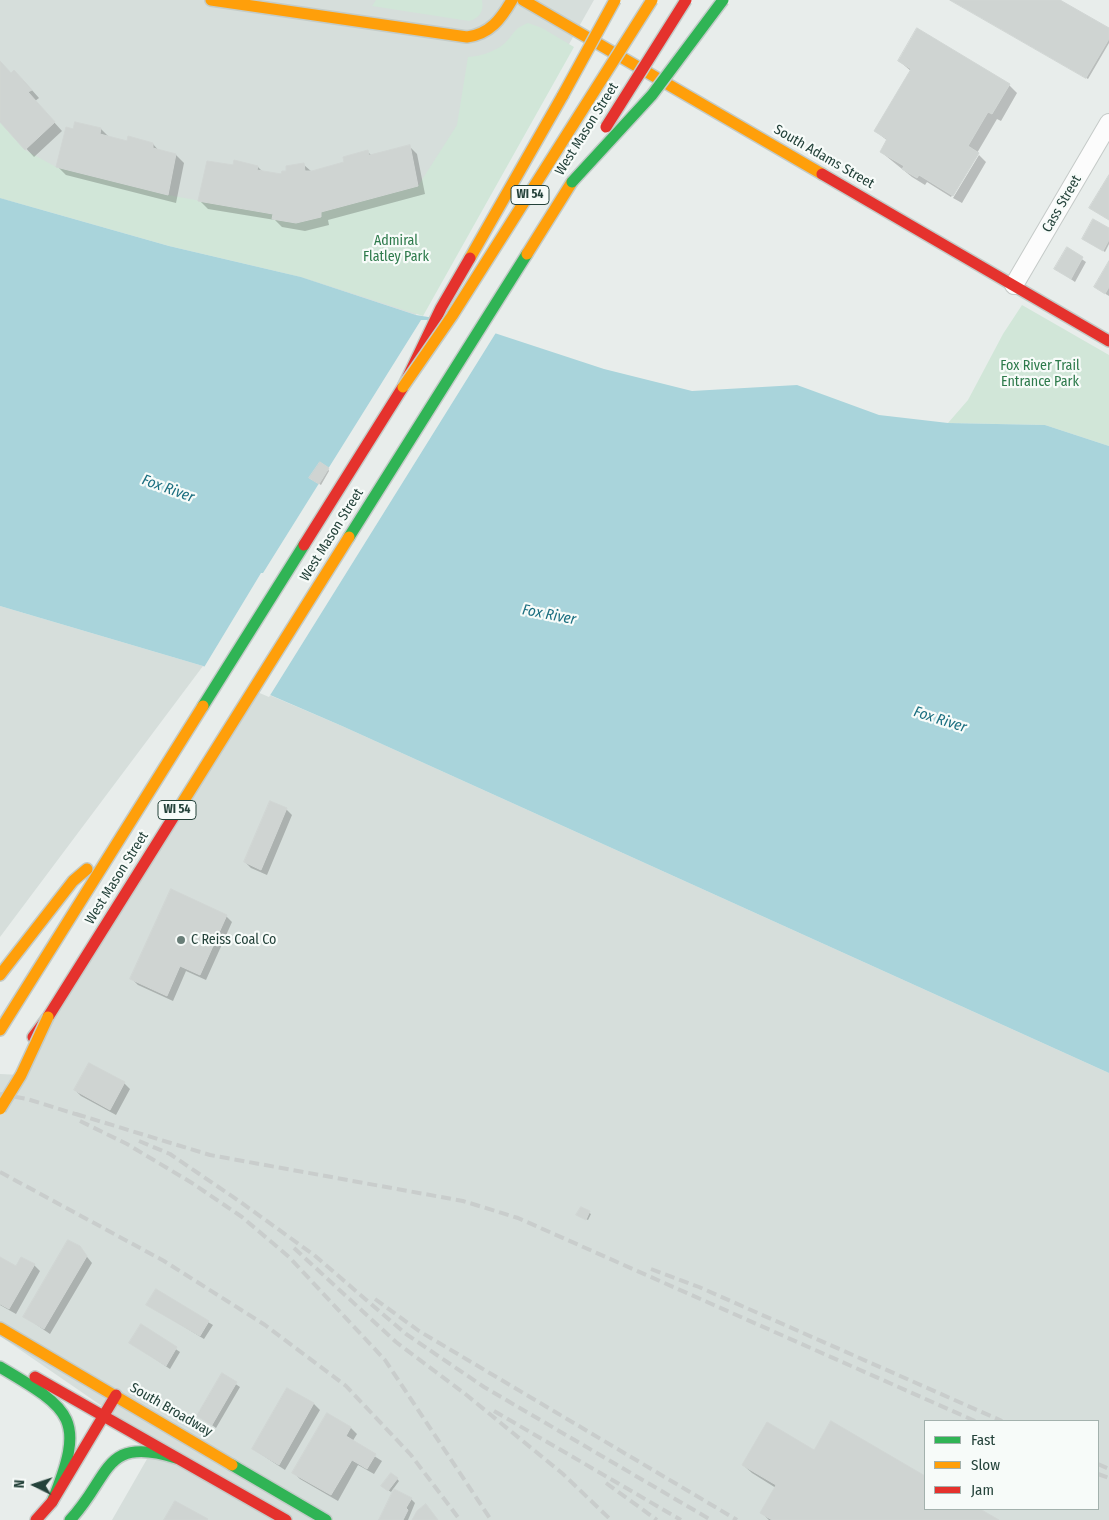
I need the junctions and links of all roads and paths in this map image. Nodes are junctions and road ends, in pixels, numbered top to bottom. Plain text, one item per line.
1 (212, 0) edge
2 (512, 0) edge
3 (523, 0) edge
4 (615, 0) edge
5 (630, 0) edge
6 (652, 0) edge
7 (686, 0) edge
8 (723, 0) edge
9 (236, 2) edge
10 (603, 46) junction
11 (1109, 123) edge
12 (572, 182) junction
13 (1014, 285) junction
14 (1109, 341) edge
15 (403, 387) junction
16 (121, 838) junction
17 (0, 975) edge
18 (48, 1017) junction
19 (0, 1030) edge
20 (15, 1061) dead end
21 (0, 1109) edge
22 (0, 1328) edge
23 (0, 1357) edge
24 (0, 1367) edge
25 (116, 1395) junction
26 (131, 1403) junction
27 (104, 1416) junction
28 (117, 1429) junction
29 (102, 1456) dead end
30 (176, 1458) junction
31 (285, 1495) junction
32 (52, 1502) junction
33 (277, 1518) edge
34 (36, 1520) edge
35 (69, 1520) edge
36 (326, 1520) edge

1 - 9 main road
2 - 9 main road
3 - 10 main road, South Adams Street
4 - 15 main road, bridge
5 - 10 street
6 - 15 main road, West Mason Street / WI 54, bridge
7 - 12 main road, West Mason Street / WI 54, bridge
8 - 12 main road, bridge
10 - 13 main road, South Adams Street
11 - 13 street, Cass Street
12 - 18 main road, West Mason Street / WI 54
13 - 14 main road, South Adams Street
15 - 16 main road, West Mason Street / WI 54
16 - 17 main road
16 - 19 main road, West Mason Street / WI 54
18 - 20 main road, West Mason Street / WI 54, bridge
18 - 21 main road, bridge
22 - 25 main road, South Broadway
23 - 27 main road
24 - 32 main road
25 - 26 main road, South Broadway
25 - 27 main road
26 - 28 main road
26 - 31 main road, South Broadway
27 - 28 main road
27 - 32 main road
28 - 30 main road
29 - 35 main road
30 - 33 main road
30 - 35 main road
31 - 33 street
31 - 36 main road, South Broadway
32 - 34 main road

